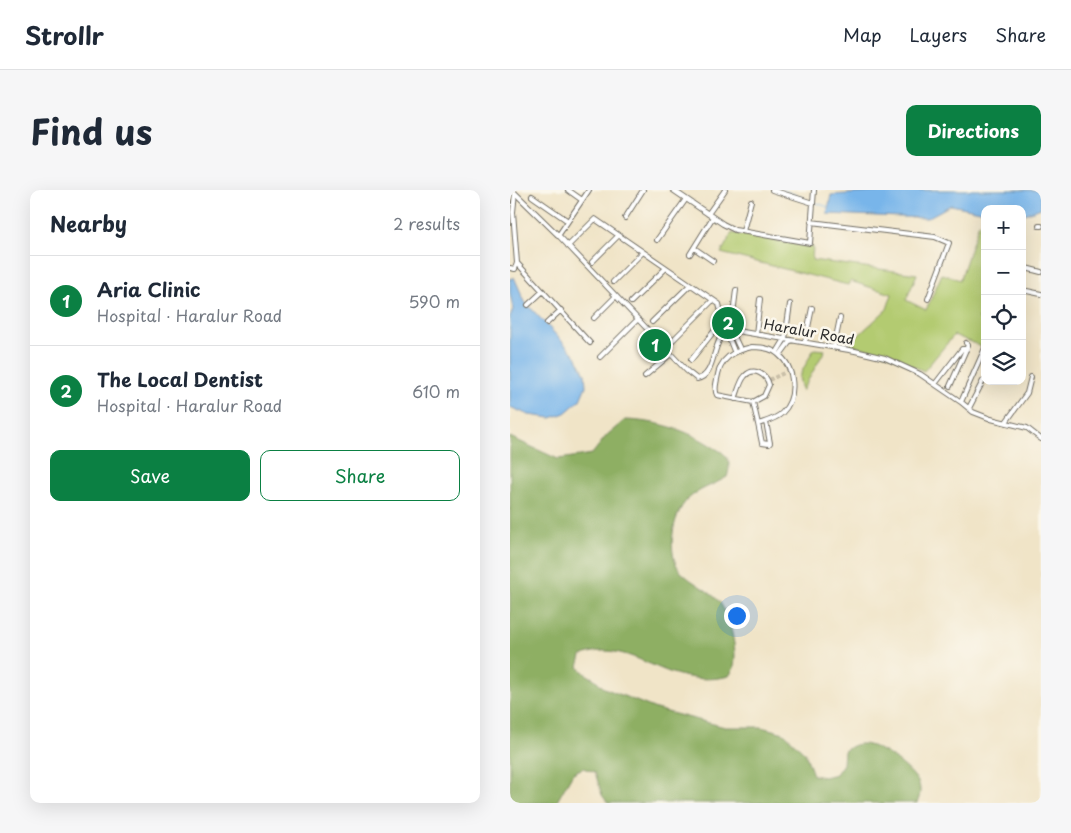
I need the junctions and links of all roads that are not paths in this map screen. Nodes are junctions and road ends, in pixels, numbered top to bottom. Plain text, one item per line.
1 (568, 190) edge
2 (589, 190) edge
3 (643, 190) edge
4 (673, 190) edge
5 (725, 190) edge
6 (772, 190) edge
7 (814, 190) edge
8 (779, 191) edge
9 (512, 192) edge
10 (532, 196) dead end
11 (686, 199) junction
12 (582, 200) junction
13 (751, 200) dead end
14 (813, 202) junction
15 (708, 214) junction
16 (713, 217) junction
17 (625, 218) dead end
18 (568, 221) junction
19 (811, 222) junction
20 (512, 225) edge
21 (743, 231) junction
22 (558, 236) junction
23 (618, 236) junction
24 (657, 240) dead end
25 (568, 246) junction
26 (694, 248) junction
27 (642, 253) junction
28 (690, 254) dead end
29 (714, 261) dead end
30 (592, 262) dead end
31 (517, 263) junction
32 (510, 268) edge
33 (666, 268) junction
34 (1026, 268) edge
35 (1041, 272) edge
36 (613, 282) dead end
37 (690, 285) junction
38 (736, 290) dead end
39 (543, 291) junction
40 (1026, 291) edge
41 (1041, 294) edge
42 (616, 296) junction
43 (760, 299) dead end
44 (928, 299) dead end
45 (713, 300) junction
46 (631, 302) dead end
47 (790, 304) dead end
48 (528, 305) dead end
49 (812, 308) dead end
50 (561, 310) junction
51 (594, 318) dead end
52 (840, 318) dead end
53 (638, 319) junction
54 (652, 322) dead end
55 (548, 323) dead end
56 (728, 331) junction
57 (756, 334) junction
58 (788, 340) junction
59 (672, 341) dead end
60 (805, 342) junction
61 (590, 343) dead end
62 (966, 343) dead end
63 (834, 347) junction
64 (740, 349) junction
65 (967, 349) junction
66 (734, 351) junction
67 (671, 354) junction
68 (778, 354) junction
69 (981, 357) edge
70 (600, 358) dead end
71 (690, 360) dead end
72 (790, 370) junction
73 (784, 373) tunnel mouth
74 (645, 376) dead end
75 (1032, 377) dead end
76 (935, 384) junction
77 (981, 385) edge
78 (950, 386) dead end
79 (736, 399) junction
80 (753, 402) junction
81 (961, 402) junction
82 (969, 408) junction
83 (766, 422) junction
84 (1006, 422) junction
85 (758, 424) junction
86 (1041, 439) edge

1 - 12 street
2 - 12 street
3 - 17 street
4 - 11 street
5 - 15 street
6 - 8 street
7 - 14 street
8 - 14 street
9 - 20 street
9 - 22 street
10 - 18 street
11 - 15 street
11 - 24 street
12 - 18 street
13 - 21 street
14 - 19 street
15 - 16 street
16 - 21 street
16 - 26 street
18 - 22 street
19 - 21 street
19 - 44 street
20 - 31 street
22 - 25 street
23 - 25 street
23 - 27 street
23 - 30 street
25 - 42 street
26 - 28 street
26 - 29 street
27 - 33 street
27 - 36 street
31 - 32 street
31 - 39 street
33 - 37 street
33 - 46 street
34 - 35 street
37 - 45 street
37 - 54 street
38 - 56 street
39 - 48 street
39 - 50 street
40 - 41 street
42 - 51 street
42 - 53 street
43 - 57 street
45 - 59 street
45 - 71 street
47 - 58 street
49 - 60 street
50 - 55 street
50 - 61 street
52 - 63 street
53 - 67 street
53 - 70 street
56 - 57 street, Haralur Road
56 - 64 street
56 - 66 street
56 - 67 street
57 - 58 street, Haralur Road
58 - 60 street, Haralur Road
58 - 68 street
60 - 63 street, Haralur Road
62 - 65 street
63 - 76 street, Haralur Road
64 - 66 street
64 - 68 street
65 - 76 street
65 - 78 street
66 - 79 street
67 - 74 street
68 - 72 street
69 - 81 street
72 - 73 street
72 - 83 street
75 - 84 street
76 - 81 street, Haralur Road
77 - 82 street
79 - 80 street
79 - 80 street
80 - 85 street
81 - 82 street, Haralur Road
82 - 84 street, Haralur Road
83 - 85 street
83 - 85 street
84 - 86 street, Haralur Road

